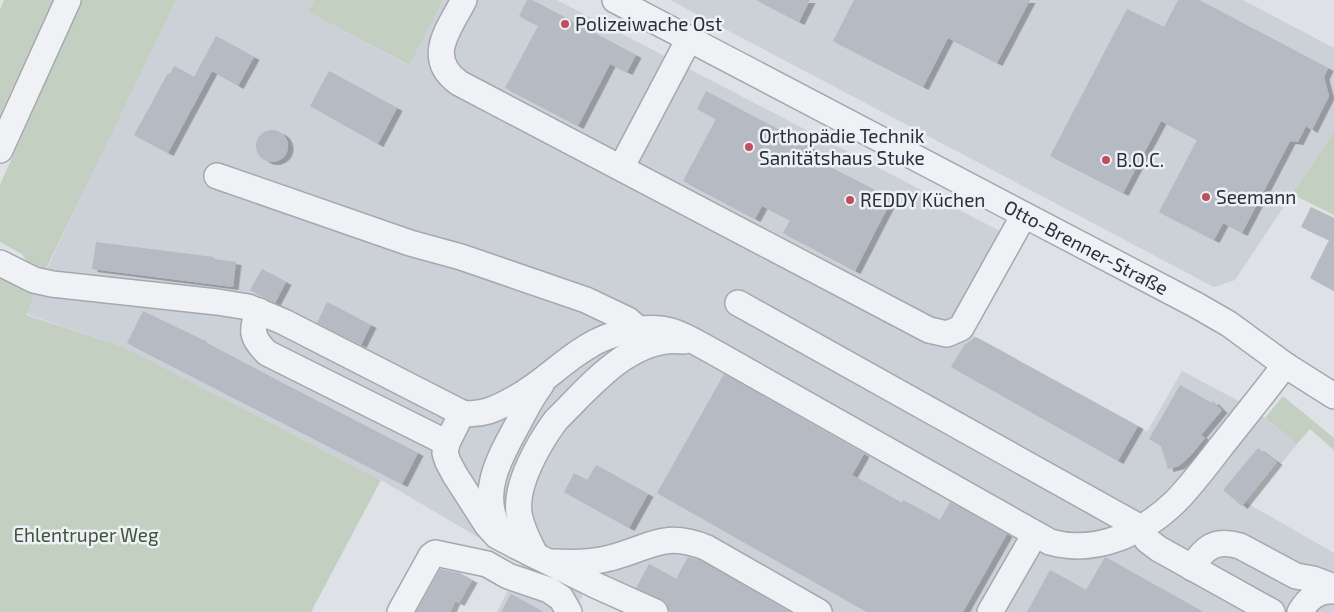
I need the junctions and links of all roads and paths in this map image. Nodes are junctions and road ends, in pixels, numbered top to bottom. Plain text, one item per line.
1 (68, 0) edge
2 (464, 0) edge
3 (615, 0) edge
4 (647, 7) edge
5 (689, 39) junction
6 (0, 150) edge
7 (621, 168) junction
8 (217, 176) dead end
9 (1024, 215) junction
10 (0, 263) edge
11 (738, 303) dead end
12 (259, 311) junction
13 (638, 328) junction
14 (712, 351) junction
15 (1285, 365) junction
16 (544, 380) junction
17 (1334, 396) edge
18 (1334, 411) edge
19 (462, 413) junction
20 (447, 443) junction
21 (1141, 528) junction
22 (1035, 534) junction
23 (514, 545) junction
24 (542, 559) junction
25 (1192, 568) junction
26 (1334, 587) edge
27 (1334, 591) edge
28 (400, 612) edge
29 (570, 612) edge
30 (654, 612) edge
31 (819, 612) edge
32 (990, 612) edge
33 (1272, 612) edge
34 (1300, 612) edge

1 - 6 street
2 - 7 street
3 - 4 street, Otto-Brenner-Straße
4 - 5 street, Otto-Brenner-Straße
5 - 7 street
5 - 9 street, Otto-Brenner-Straße
7 - 9 street
8 - 13 street
9 - 15 street, Otto-Brenner-Straße
10 - 12 street
11 - 21 street
12 - 19 street
12 - 20 street
13 - 14 street
13 - 16 street
14 - 22 street
14 - 24 street
15 - 17 street, Otto-Brenner-Straße
15 - 18 street, Otto-Brenner-Straße
15 - 21 street
16 - 19 street
16 - 23 street
19 - 20 street
20 - 23 street
21 - 22 street
21 - 25 street
22 - 32 street
23 - 24 street
24 - 30 street
24 - 31 street
25 - 26 street
25 - 33 street
27 - 34 street
28 - 29 street

